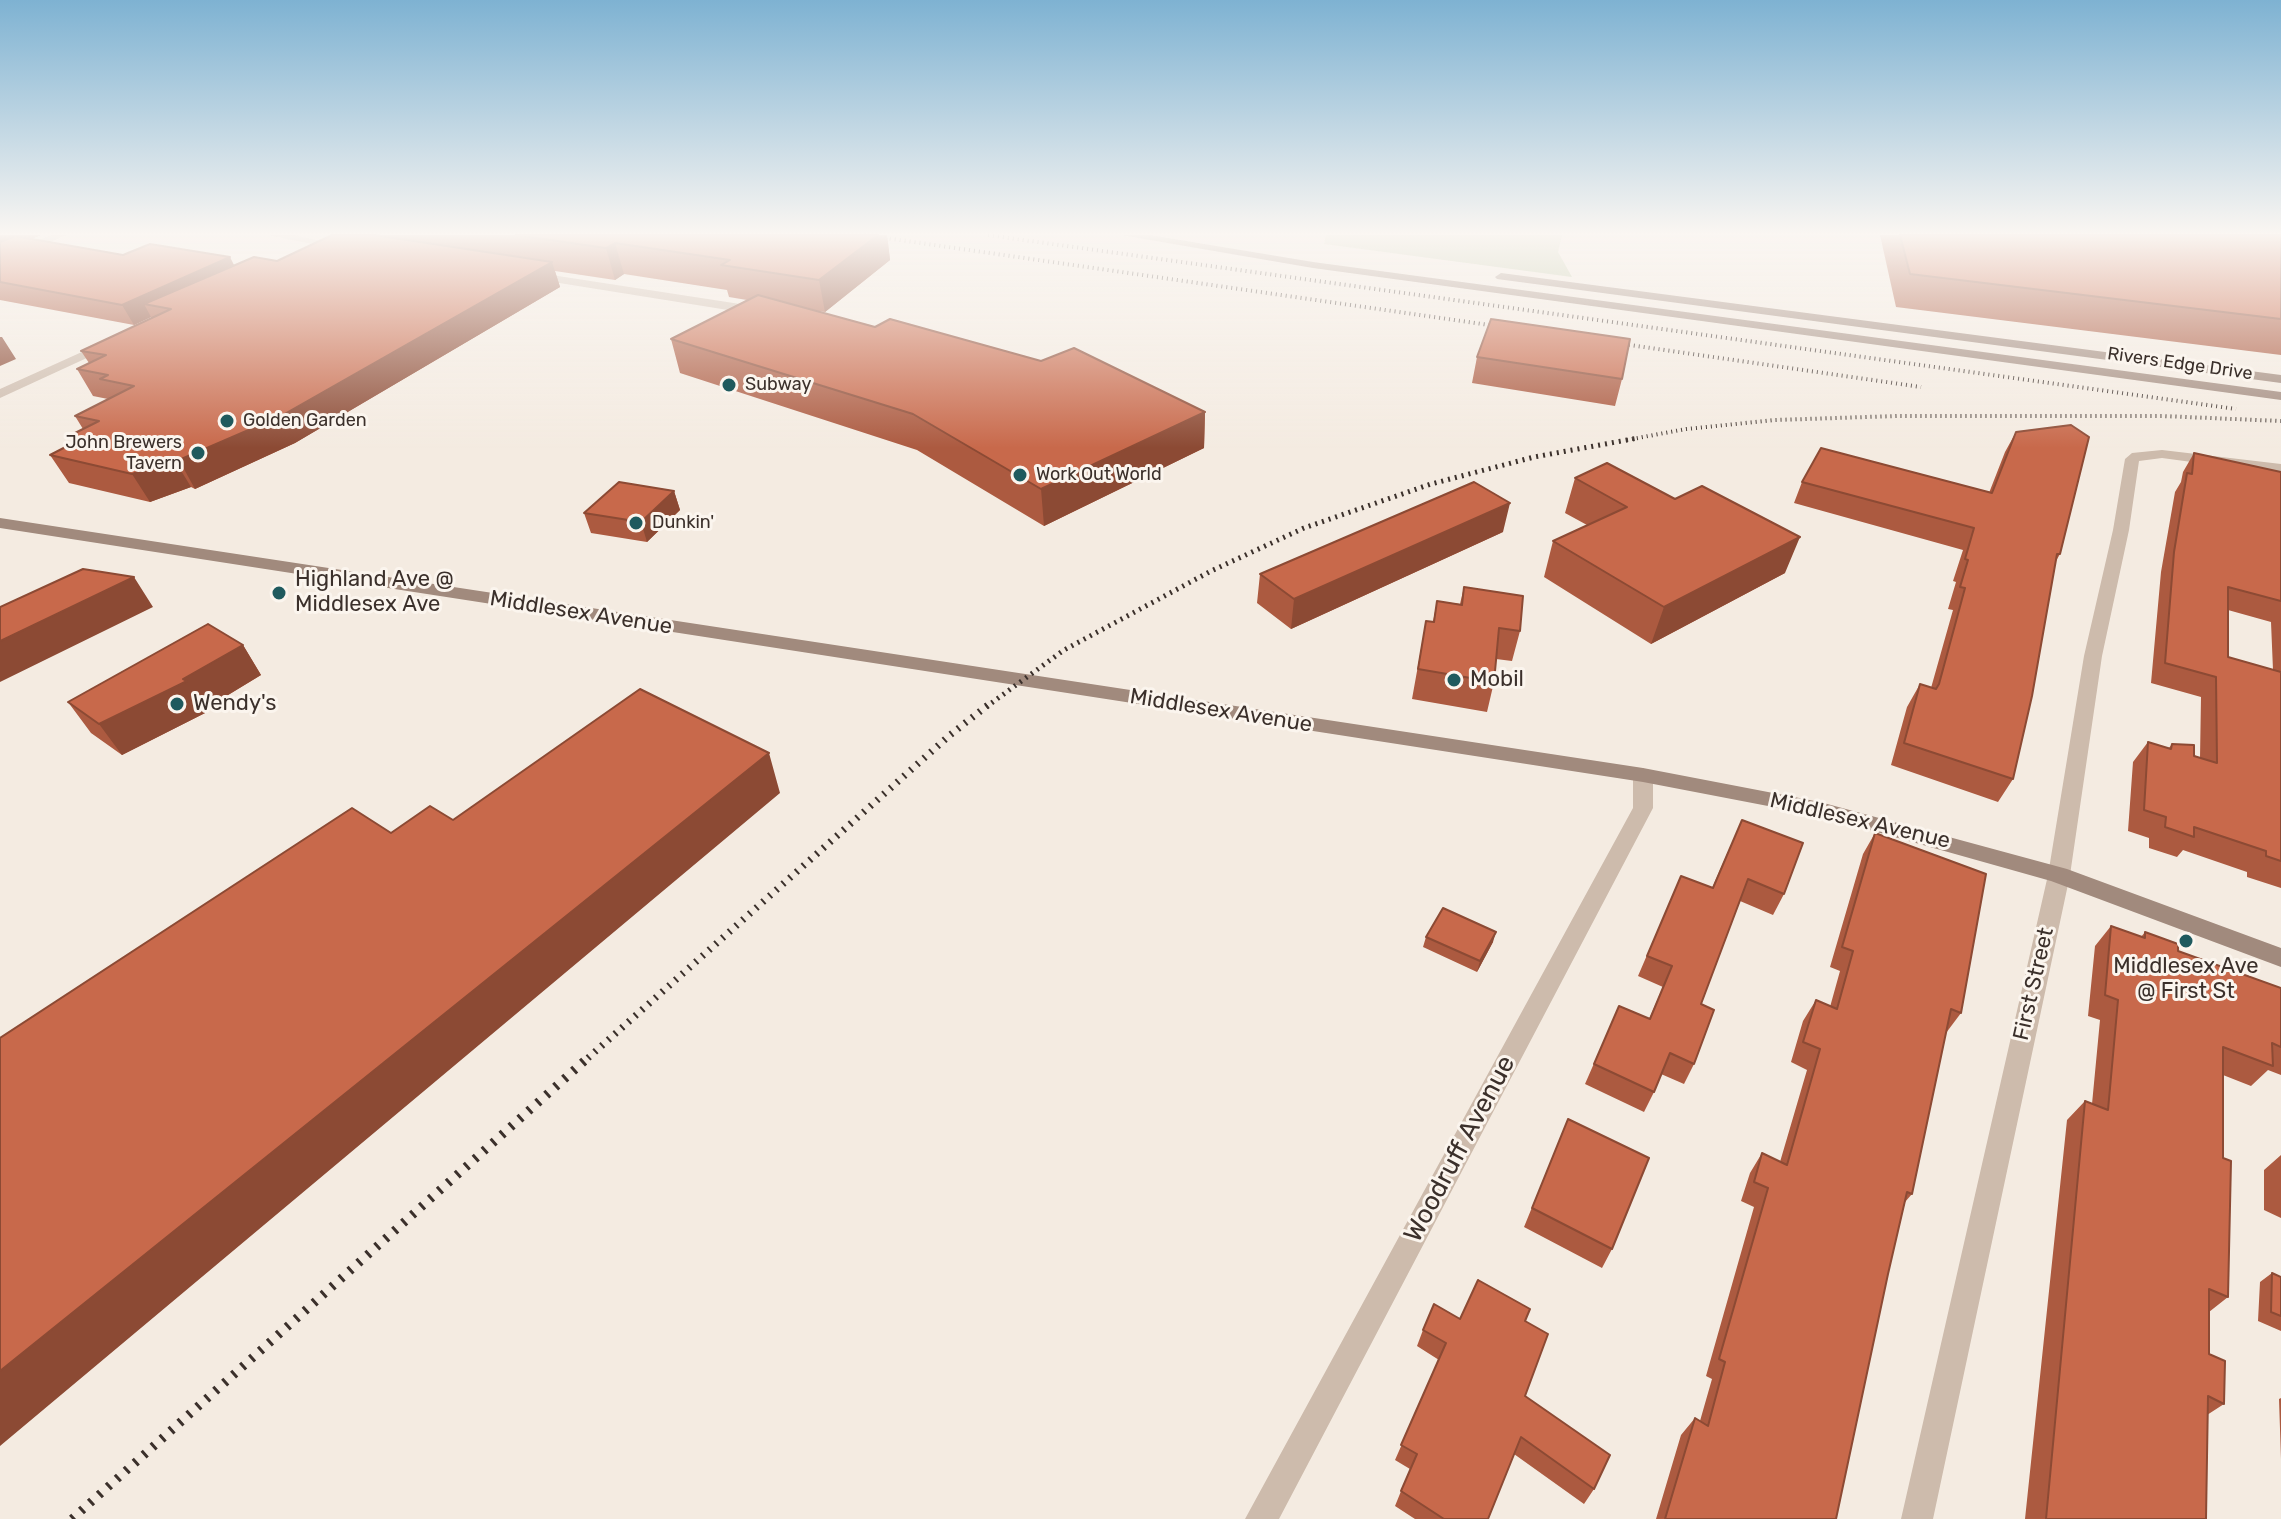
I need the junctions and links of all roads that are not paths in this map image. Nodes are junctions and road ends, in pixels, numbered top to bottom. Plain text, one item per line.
1 (726, 306) edge
2 (1615, 306) edge
3 (1726, 306) edge
4 (753, 310) edge
5 (117, 341) edge
6 (2281, 379) edge
7 (0, 394) edge
8 (2281, 396) edge
9 (2281, 469) edge
10 (0, 523) edge
11 (1643, 775) junction
12 (2059, 875) junction
13 (2281, 958) edge
14 (1261, 1519) edge
15 (1917, 1519) edge

1 - 4 street
2 - 8 main road, Rivers Edge Drive
3 - 6 main road, Rivers Edge Drive
5 - 7 street
9 - 12 street, First Street
10 - 11 main road, Middlesex Avenue
11 - 12 main road, Middlesex Avenue
11 - 14 street, Woodruff Avenue
12 - 13 main road, Middlesex Avenue
12 - 15 street, First Street

